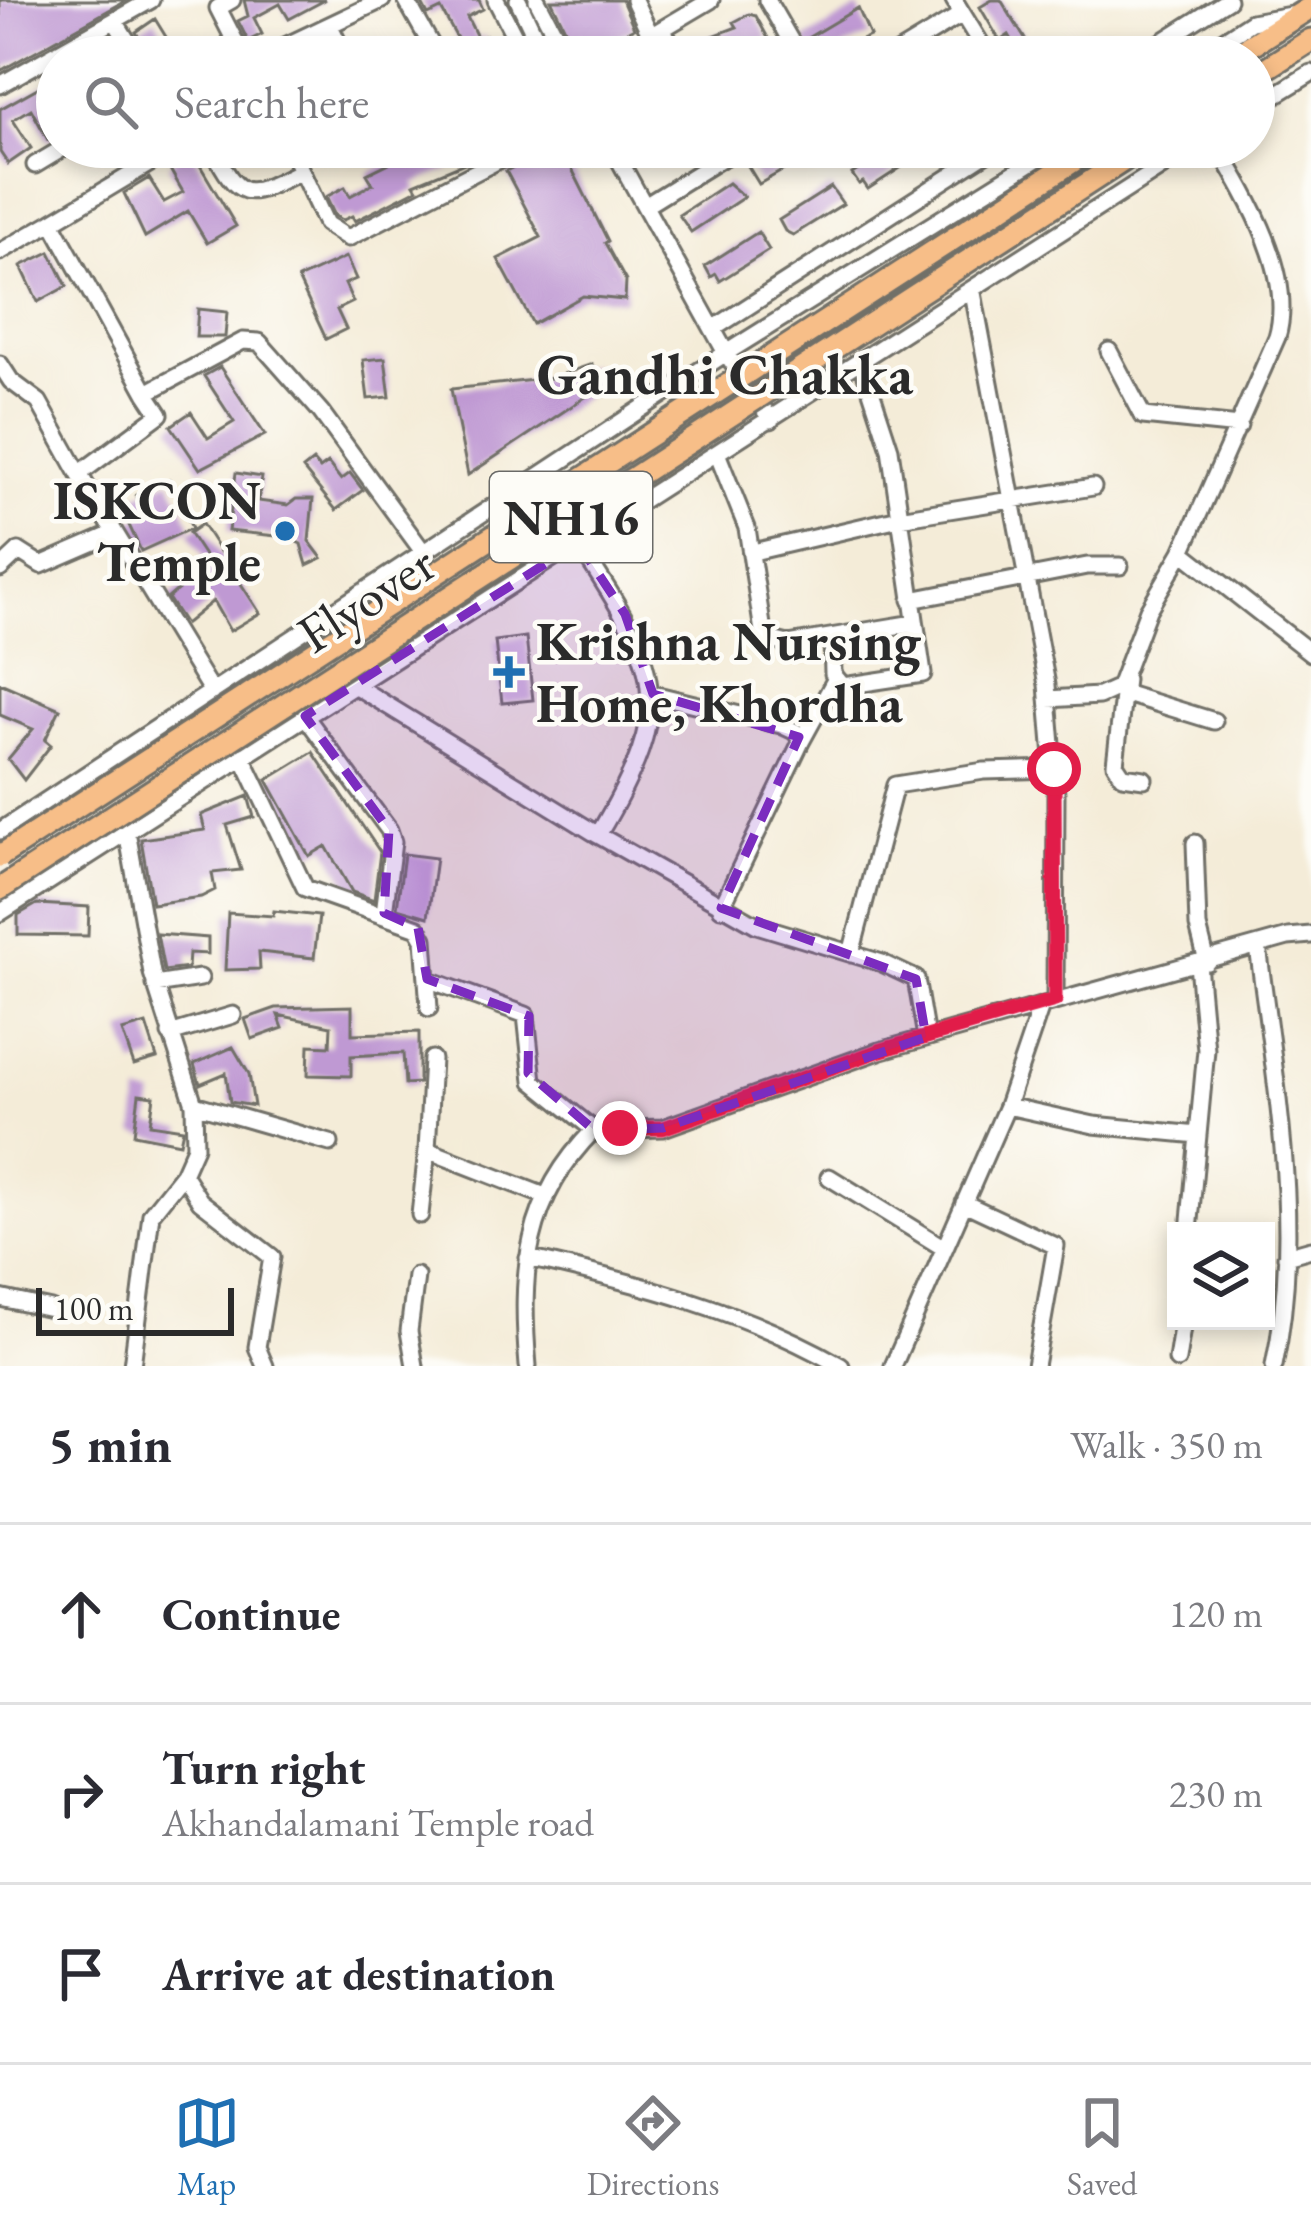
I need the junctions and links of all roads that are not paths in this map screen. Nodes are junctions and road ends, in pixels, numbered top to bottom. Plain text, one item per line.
1 (151, 0) edge
2 (232, 0) edge
3 (382, 0) edge
4 (406, 0) edge
5 (496, 0) edge
6 (518, 0) edge
7 (537, 0) edge
8 (634, 0) edge
9 (711, 0) edge
10 (767, 0) edge
11 (1224, 1) edge
12 (958, 7) edge
13 (1306, 10) edge
14 (115, 20) junction
15 (330, 26) junction
16 (657, 33) junction
17 (87, 36) edge
18 (125, 36) edge
19 (233, 36) edge
20 (308, 36) edge
21 (335, 36) edge
22 (426, 36) edge
23 (514, 36) edge
24 (535, 36) edge
25 (556, 36) edge
26 (652, 36) edge
27 (660, 36) edge
28 (788, 36) edge
29 (919, 36) edge
30 (976, 36) edge
31 (1170, 36) edge
32 (1229, 36) edge
33 (1265, 36) edge
34 (1311, 40) edge
35 (1275, 63) edge
36 (36, 65) edge
37 (1311, 73) edge
38 (0, 85) edge
39 (1275, 95) edge
40 (141, 168) edge
41 (223, 168) edge
42 (300, 168) edge
43 (483, 168) edge
44 (624, 168) edge
45 (706, 168) edge
46 (963, 168) edge
47 (1020, 168) edge
48 (1063, 168) edge
49 (1112, 168) edge
50 (1161, 168) edge
51 (1230, 168) edge
52 (302, 171) junction
53 (645, 206) junction
54 (52, 222) junction
55 (0, 252) edge
56 (973, 293) junction
57 (713, 329) junction
58 (1109, 351) dead end
59 (726, 353) junction
60 (862, 363) junction
61 (0, 364) edge
62 (146, 393) junction
63 (770, 420) junction
64 (1239, 426) junction
65 (717, 453) junction
66 (79, 474) junction
67 (1093, 487) dead end
68 (1013, 499) junction
69 (899, 518) junction
70 (115, 532) junction
71 (578, 543) junction
72 (753, 552) junction
73 (1183, 552) junction
74 (424, 553) junction
75 (1120, 566) dead end
76 (0, 569) edge
77 (1026, 578) junction
78 (911, 600) junction
79 (914, 623) junction
80 (832, 638) junction
81 (1311, 653) edge
82 (835, 680) junction
83 (1124, 686) junction
84 (358, 688) junction
85 (212, 692) junction
86 (653, 694) junction
87 (1048, 699) junction
88 (305, 716) junction
89 (1214, 721) dead end
90 (801, 742) junction
91 (242, 756) junction
92 (1054, 769) junction
93 (1144, 779) dead end
94 (0, 831) edge
95 (127, 831) junction
96 (598, 835) junction
97 (1195, 843) dead end
98 (0, 856) edge
99 (0, 889) edge
100 (721, 908) junction
101 (0, 913) edge
102 (384, 913) junction
103 (1311, 935) edge
104 (1258, 946) junction
105 (850, 954) junction
106 (1202, 963) junction
107 (200, 978) dead end
108 (427, 979) junction
109 (155, 985) junction
110 (1048, 1003) junction
111 (429, 1008) dead end
112 (232, 1016) dead end
113 (170, 1034) junction
114 (926, 1037) junction
115 (432, 1059) dead end
116 (194, 1104) junction
117 (1006, 1106) junction
118 (594, 1130) junction
119 (1198, 1136) junction
120 (330, 1143) dead end
121 (427, 1150) junction
122 (183, 1174) junction
123 (829, 1177) dead end
124 (545, 1196) junction
125 (964, 1203) junction
126 (420, 1216) dead end
127 (1190, 1222) edge
128 (944, 1247) junction
129 (1311, 1249) edge
130 (1286, 1256) junction
131 (528, 1258) junction
132 (416, 1276) dead end
133 (0, 1298) edge
134 (51, 1309) dead end
135 (1182, 1330) edge
136 (1177, 1360) dead end
137 (132, 1366) edge
138 (265, 1366) edge
139 (415, 1366) edge
140 (528, 1366) edge
141 (842, 1366) edge
142 (893, 1366) edge
143 (1035, 1366) edge
144 (1274, 1366) edge

1 - 14 street
2 - 19 street
3 - 15 street
4 - 22 street
5 - 23 street
6 - 24 street
7 - 25 street
8 - 16 street
9 - 16 street
10 - 28 street
11 - 31 street
12 - 29 street
12 - 30 street
13 - 32 street
13 - 33 highway
14 - 17 street
14 - 18 street
15 - 20 street
15 - 21 street
16 - 26 street
16 - 27 street
34 - 35 highway
36 - 38 street
37 - 39 street
40 - 54 street
41 - 52 street
42 - 52 street
43 - 52 street
44 - 53 street
45 - 53 street
46 - 57 street
47 - 59 street
48 - 98 highway, Flyover / NH16, bridge
49 - 99 highway, Flyover / NH16, bridge
50 - 56 street
51 - 64 street
53 - 57 street
54 - 55 street
54 - 62 street
56 - 60 street
56 - 68 street
57 - 59 street
58 - 64 street
59 - 63 street
59 - 74 street
60 - 63 street
60 - 69 street
61 - 66 street
62 - 66 street
62 - 74 street
63 - 65 street
64 - 73 street
65 - 71 street
65 - 72 street
66 - 70 street
67 - 68 street
68 - 69 street
68 - 77 street
69 - 72 street
69 - 78 street
70 - 76 street
70 - 85 street
71 - 84 street
71 - 86 street
72 - 80 street
73 - 81 street
73 - 83 street
74 - 85 street
75 - 77 street
77 - 78 street
77 - 87 street
78 - 79 street
79 - 80 street
79 - 82 street
80 - 82 street
82 - 90 street
83 - 87 street
83 - 89 street
83 - 93 street
84 - 88 street
84 - 96 street
85 - 94 street
86 - 90 street
86 - 96 street
87 - 92 street
88 - 91 street
88 - 102 street
90 - 100 street
91 - 95 street
91 - 102 street
92 - 105 street
92 - 110 street
95 - 101 street
95 - 109 street
96 - 100 street
97 - 106 street
100 - 105 street
102 - 108 street
103 - 104 street
104 - 106 street
104 - 130 street
105 - 114 street
106 - 110 street
106 - 119 street
107 - 109 street
108 - 111 street
108 - 118 street
109 - 113 street
110 - 114 street
110 - 117 street
112 - 113 street
113 - 116 street
114 - 118 street
115 - 121 street
116 - 120 street
116 - 122 street
117 - 119 street
117 - 125 street
118 - 124 street
119 - 127 street
121 - 124 street
121 - 126 street
122 - 137 street
122 - 138 street
123 - 128 street
124 - 131 street
125 - 128 street
125 - 143 street
128 - 142 street
129 - 130 street
130 - 144 street
131 - 140 street
131 - 141 street
132 - 139 street
133 - 134 street
135 - 136 street

